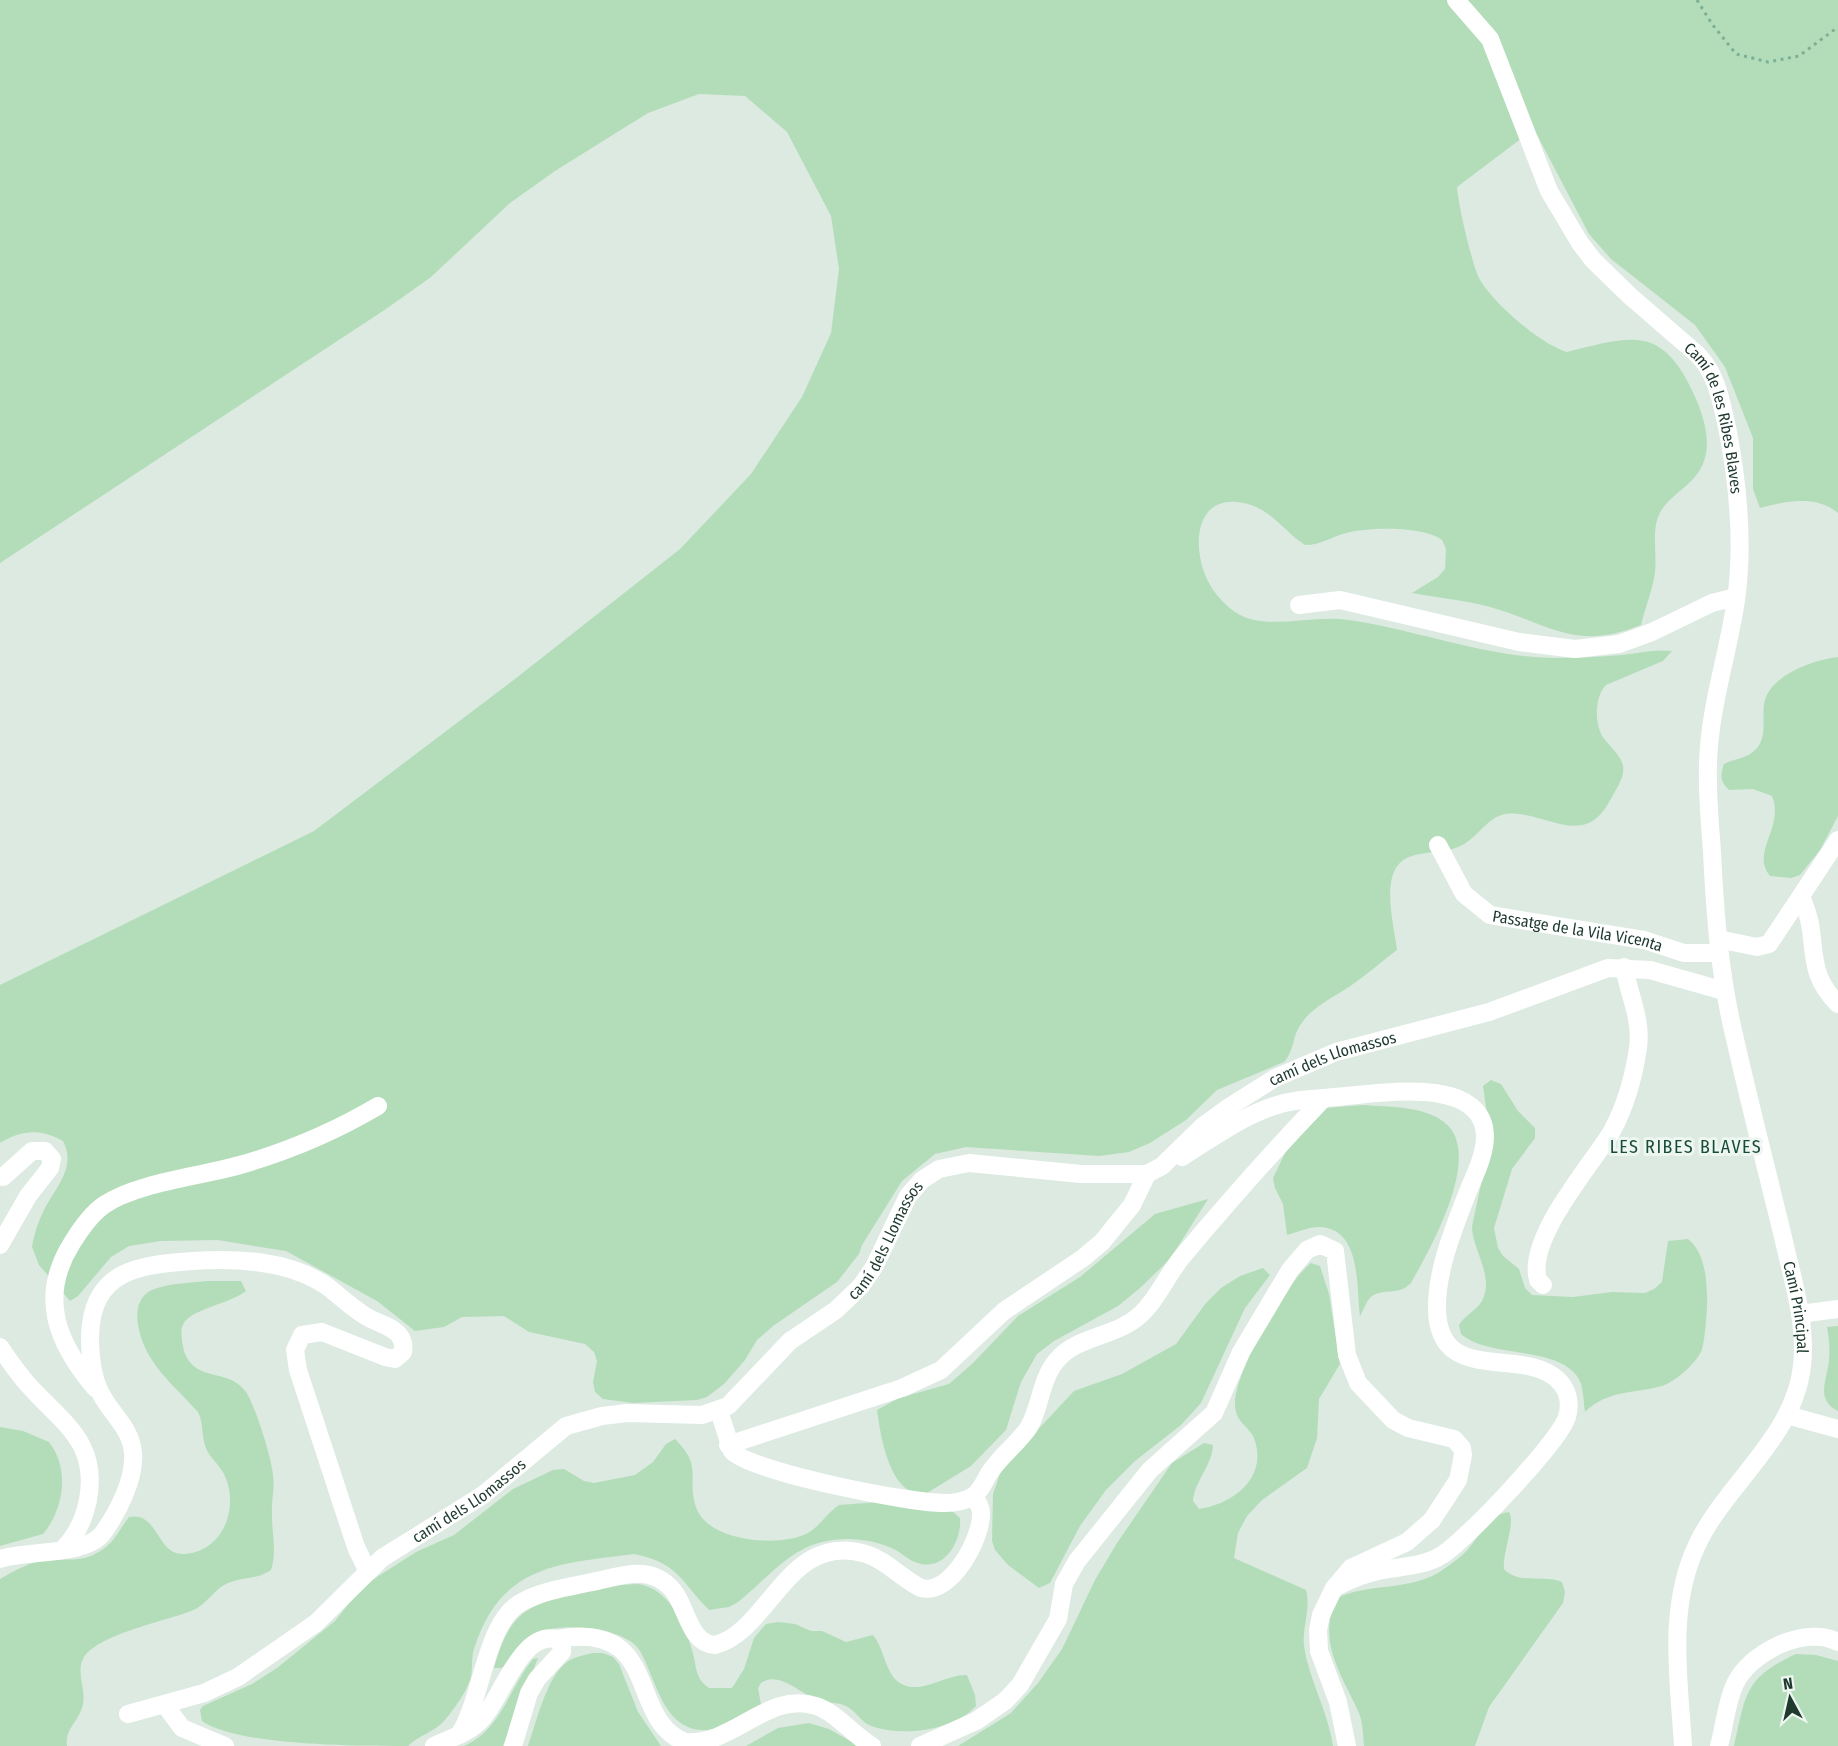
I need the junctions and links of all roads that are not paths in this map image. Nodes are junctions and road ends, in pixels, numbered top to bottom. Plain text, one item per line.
1 (1456, 0) edge
2 (1736, 597) junction
3 (1299, 605) dead end
4 (1838, 840) edge
5 (1438, 845) dead end
6 (1802, 899) junction
7 (1715, 914) joint
8 (1718, 946) junction
9 (1624, 967) junction
10 (1724, 991) junction
11 (1838, 1004) edge
12 (1324, 1098) junction
13 (378, 1106) dead end
14 (1154, 1170) junction
15 (3, 1177) dead end
16 (0, 1245) edge
17 (1543, 1285) dead end
18 (1838, 1309) edge
19 (1800, 1314) junction
20 (0, 1347) edge
21 (102, 1396) junction
22 (719, 1411) junction
23 (1787, 1415) junction
24 (1838, 1429) edge
25 (728, 1445) junction
26 (973, 1496) junction
27 (63, 1549) junction
28 (0, 1558) edge
29 (368, 1572) junction
30 (1334, 1588) junction
31 (556, 1639) junction
32 (1838, 1642) edge
33 (165, 1705) junction
34 (128, 1714) dead end
35 (459, 1735) junction
36 (225, 1746) edge
37 (434, 1746) edge
38 (513, 1746) edge
39 (872, 1746) edge
40 (920, 1746) edge
41 (1347, 1746) edge
42 (1683, 1746) edge
43 (1719, 1746) edge

1 - 2 street, Camí de les Ribes Blaves
2 - 3 street
2 - 7 street, Camí de les Ribes Blaves
4 - 6 street
5 - 8 street, Passatge de la Vila Vicenta
6 - 8 street, Passatge de la Vila Vicenta
6 - 11 street
7 - 8 street, Camí Principal
8 - 10 street, Camí Principal
9 - 10 street, camí dels Llomassos
9 - 14 street, camí dels Llomassos
9 - 17 street
10 - 19 street, Camí Principal
12 - 14 street
12 - 26 street
12 - 30 street
13 - 21 street
14 - 22 street, camí dels Llomassos
14 - 25 street
15 - 16 street
18 - 19 street
19 - 23 street, Camí Principal
20 - 27 street
21 - 27 street
21 - 29 street
22 - 25 street
22 - 29 street, camí dels Llomassos
23 - 24 street
23 - 42 street, Camí Principal
25 - 26 street
26 - 35 street
27 - 28 street
29 - 33 street, camí dels Llomassos
30 - 40 street
30 - 41 street
31 - 35 street
31 - 38 street
31 - 39 street
32 - 43 street
33 - 34 street, camí dels Llomassos
33 - 36 street
35 - 37 street

